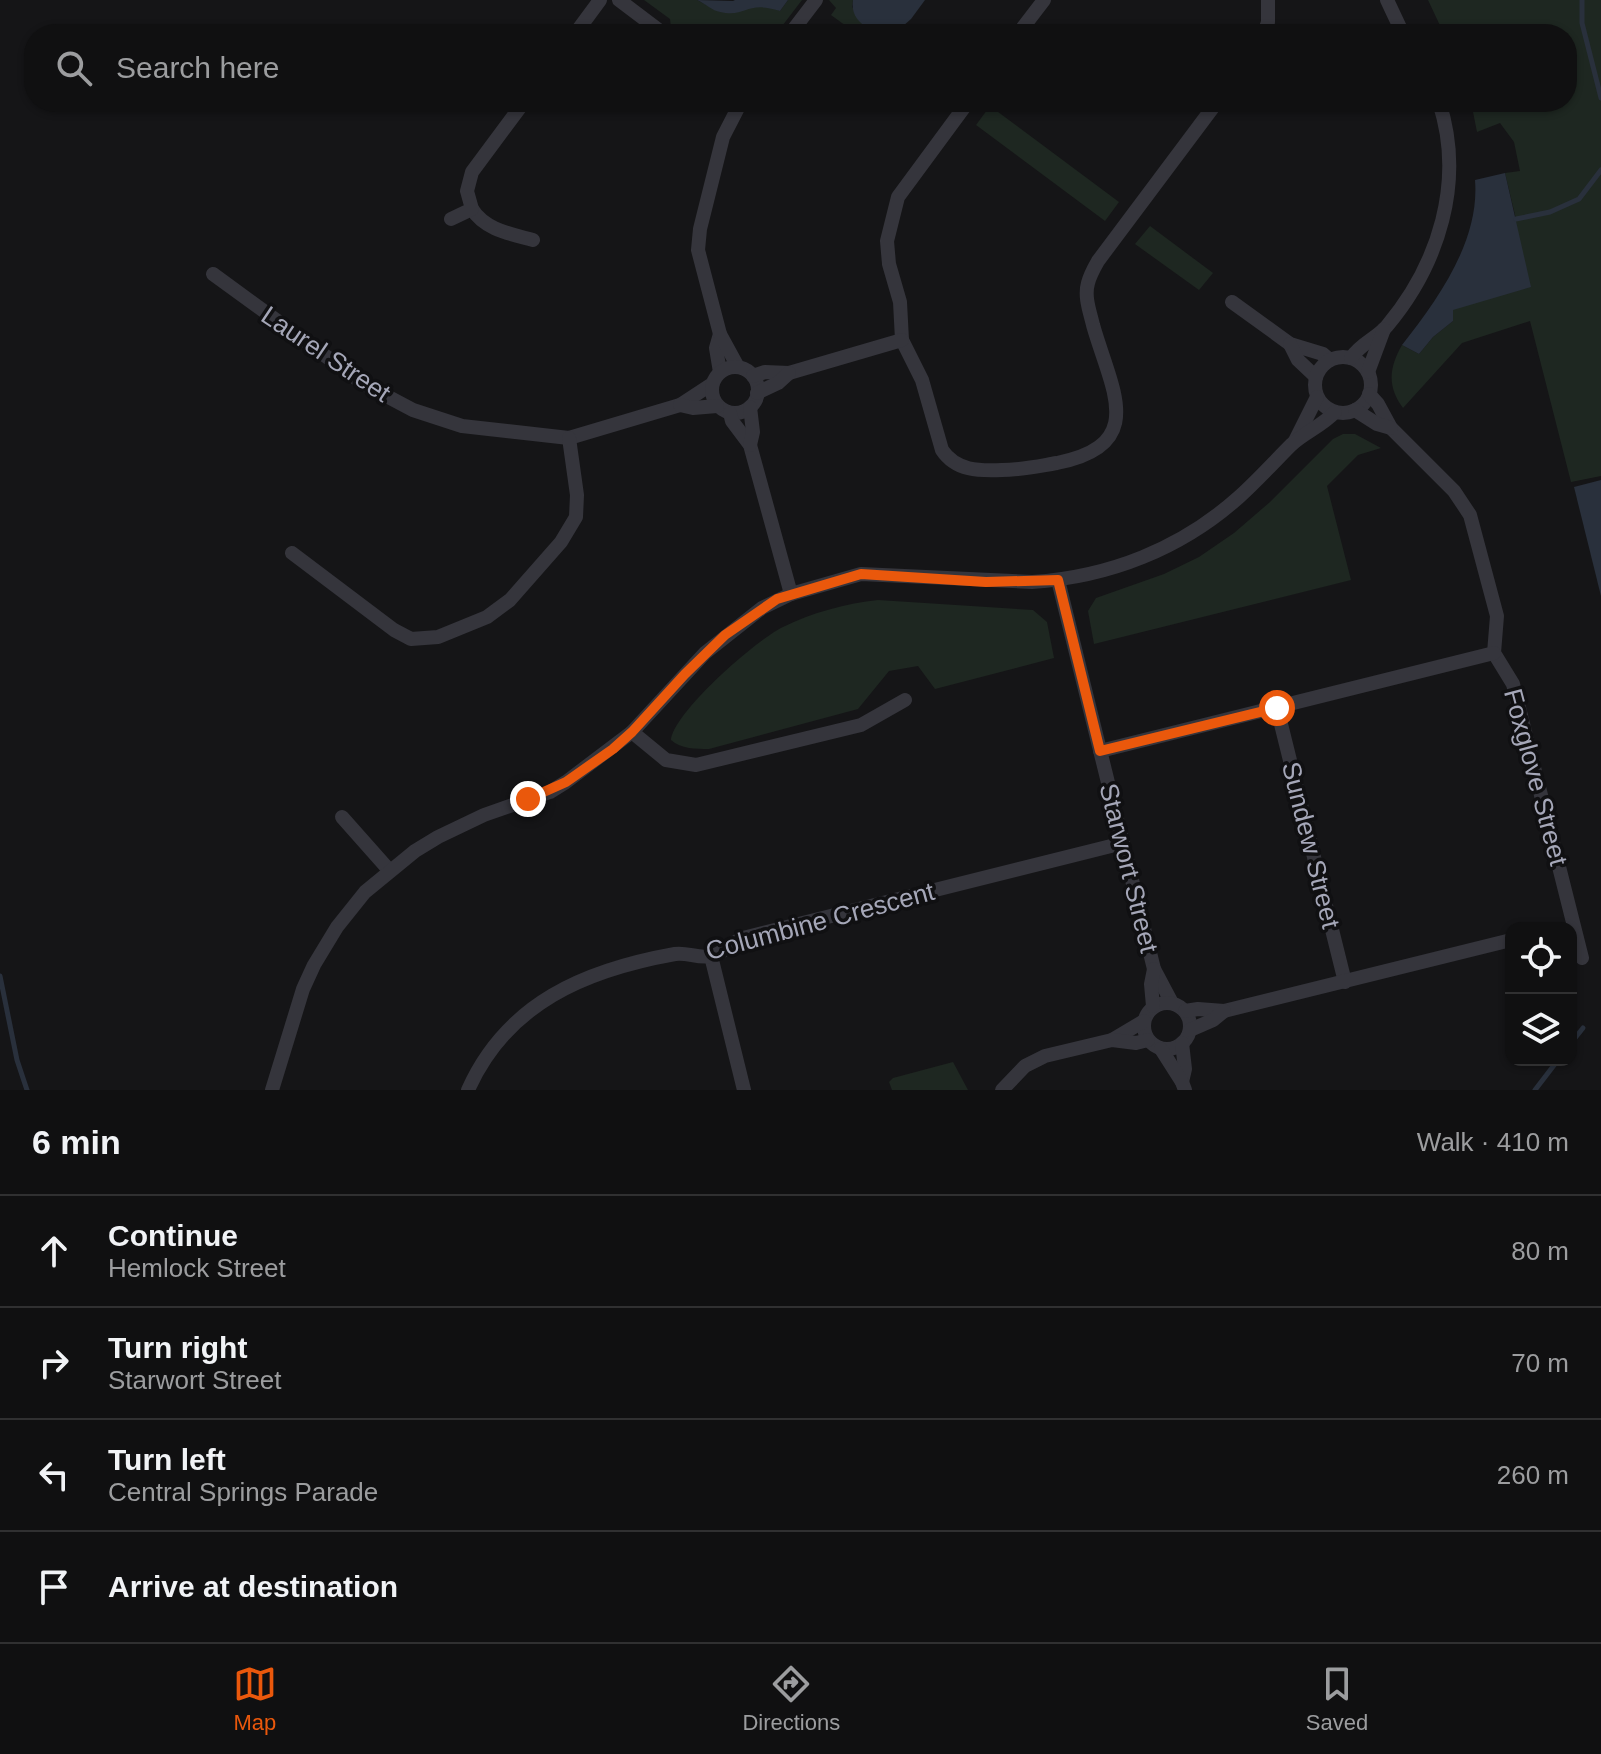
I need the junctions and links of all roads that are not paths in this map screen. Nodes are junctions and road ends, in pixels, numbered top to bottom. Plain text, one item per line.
1 (600, 0) edge
2 (619, 0) edge
3 (816, 0) edge
4 (1044, 0) edge
5 (1268, 0) edge
6 (1387, 0) edge
7 (582, 24) edge
8 (651, 24) edge
9 (798, 24) edge
10 (1026, 24) edge
11 (1267, 24) edge
12 (1398, 24) edge
13 (517, 112) edge
14 (736, 112) edge
15 (961, 112) edge
16 (1210, 112) edge
17 (1441, 112) edge
18 (472, 209) junction
19 (451, 219) dead end
20 (533, 240) dead end
21 (213, 274) dead end
22 (1232, 302) dead end
23 (1384, 329) junction
24 (720, 334) junction
25 (902, 340) junction
26 (1290, 344) junction
27 (1351, 358) junction
28 (1330, 360) junction
29 (738, 367) junction
30 (1368, 372) junction
31 (789, 373) junction
32 (753, 376) junction
33 (1316, 377) junction
34 (716, 378) junction
35 (1369, 394) junction
36 (1317, 397) junction
37 (754, 400) junction
38 (680, 405) junction
39 (724, 409) junction
40 (1355, 410) junction
41 (1335, 412) junction
42 (1391, 428) junction
43 (569, 438) junction
44 (1295, 442) junction
45 (750, 445) junction
46 (292, 553) dead end
47 (1058, 580) junction
48 (791, 594) junction
49 (1494, 653) junction
50 (905, 700) dead end
51 (1277, 708) junction
52 (632, 732) junction
53 (1100, 751) junction
54 (342, 817) dead end
55 (1123, 843) junction
56 (389, 870) junction
57 (1566, 922) edge
58 (1505, 942) edge
59 (1577, 947) edge
60 (711, 956) junction
61 (1582, 958) dead end
62 (1154, 969) junction
63 (1345, 982) junction
64 (1172, 1003) junction
65 (1153, 1006) junction
66 (1185, 1011) junction
67 (1224, 1011) junction
68 (1144, 1021) junction
69 (1186, 1037) junction
70 (1112, 1040) junction
71 (1148, 1040) junction
72 (1161, 1049) junction
73 (1184, 1086) edge
74 (272, 1090) edge
75 (468, 1090) edge
76 (744, 1090) edge
77 (1002, 1090) edge

1 - 7 street
2 - 8 street
3 - 9 street
4 - 10 street
5 - 11 street
6 - 12 street
13 - 18 street
14 - 24 street
15 - 25 street
16 - 25 street
17 - 23 street
18 - 19 street
18 - 20 street
21 - 43 street, Laurel Street
22 - 26 street
23 - 27 street
23 - 30 street
24 - 29 street
24 - 34 street
25 - 31 street
26 - 28 street
26 - 33 street
27 - 28 street
27 - 30 street
28 - 33 street
29 - 32 street
29 - 34 street
30 - 35 street
31 - 32 street
31 - 37 street
32 - 37 street
33 - 36 street
34 - 38 street, Laurel Street
34 - 39 street
35 - 40 street
35 - 42 street
36 - 41 street
36 - 44 street
37 - 39 street
37 - 45 street
38 - 39 street, Laurel Street
38 - 43 street, Laurel Street
39 - 45 street
40 - 41 street
40 - 42 street
41 - 44 street
42 - 49 street
43 - 46 street
44 - 47 street
45 - 48 street
47 - 48 street
47 - 53 street, Starwort Street
48 - 52 street
49 - 51 street
49 - 57 street, Foxglove Street
50 - 52 street
51 - 53 street
51 - 63 street, Sundew Street
52 - 56 street
53 - 55 street, Starwort Street
54 - 56 street
55 - 60 street, Columbine Crescent
55 - 62 street, Starwort Street
56 - 74 street
58 - 63 street
59 - 61 street, Foxglove Street
60 - 75 street, Columbine Crescent
60 - 76 street
62 - 64 street, Starwort Street
62 - 65 street, Starwort Street
63 - 67 street
64 - 65 street
64 - 66 street
65 - 68 street
66 - 67 street
66 - 69 street
67 - 69 street
68 - 70 street
68 - 71 street
69 - 72 street
69 - 73 street
70 - 71 street
70 - 77 street
71 - 72 street
72 - 73 street

